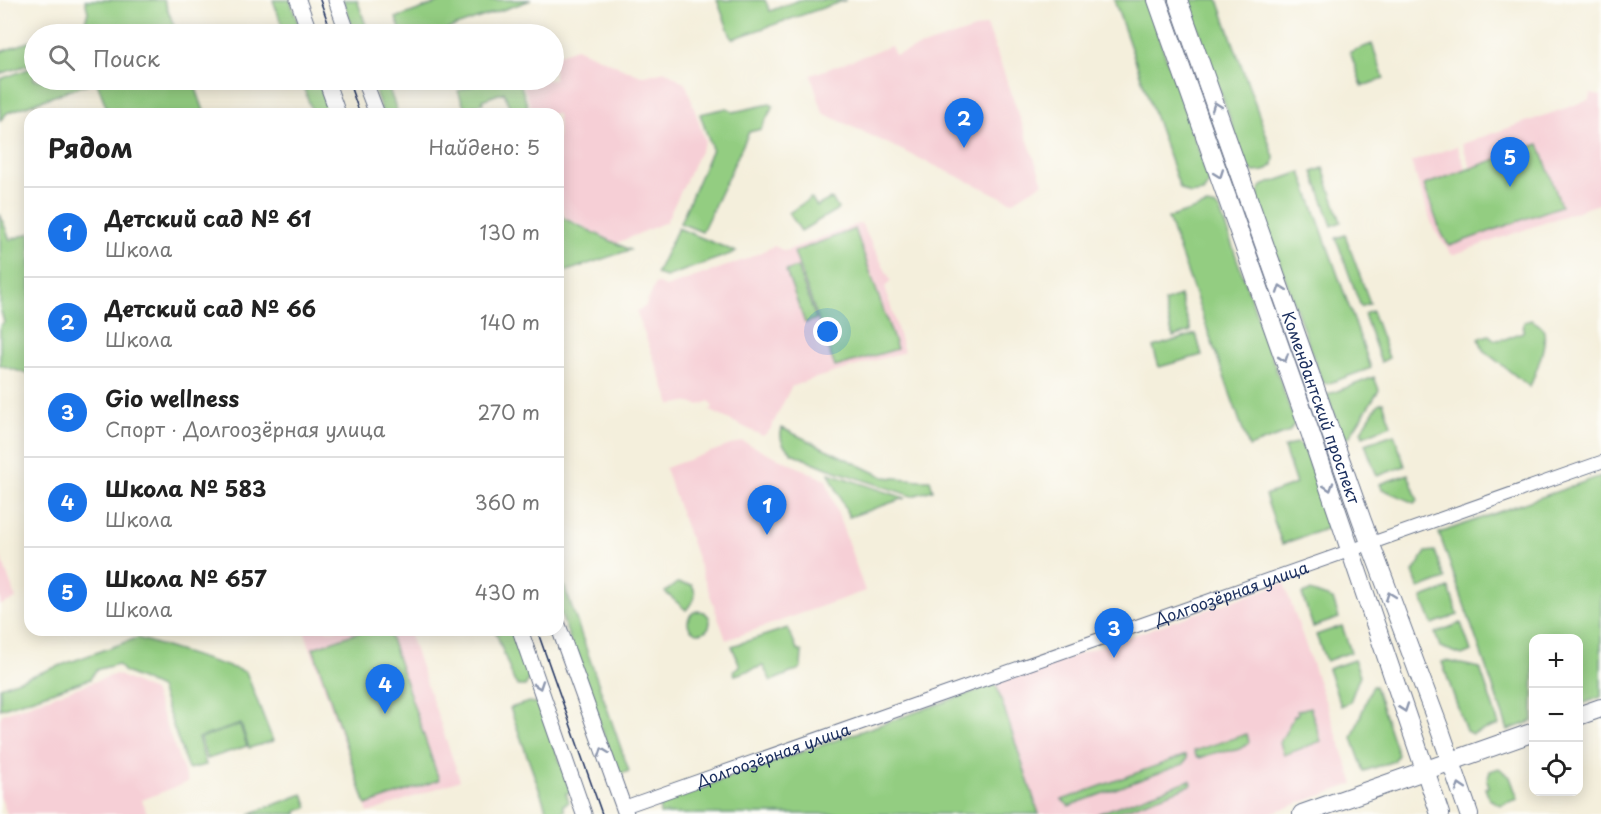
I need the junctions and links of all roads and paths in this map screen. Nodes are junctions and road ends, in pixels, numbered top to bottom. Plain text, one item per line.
1 (298, 0) edge
2 (336, 0) edge
3 (1157, 0) edge
4 (1178, 0) edge
5 (306, 24) edge
6 (344, 24) edge
7 (330, 90) edge
8 (368, 90) edge
9 (336, 108) edge
10 (375, 108) edge
11 (1601, 462) edge
12 (1370, 543) junction
13 (1350, 550) junction
14 (522, 636) edge
15 (562, 636) edge
16 (1601, 708) edge
17 (1583, 714) edge
18 (1529, 733) edge
19 (1451, 761) junction
20 (1425, 770) junction
21 (625, 811) edge
22 (584, 814) edge
23 (1302, 814) edge
24 (1440, 814) edge
25 (1468, 814) edge

1 - 5 street
2 - 6 street
3 -> 13 main road, Комендантский проспект
12 -> 4 main road, Комендантский проспект
7 - 9 street
8 - 10 street
11 - 12 street, Долгоозёрная улица
12 - 13 street, Долгоозёрная улица
19 -> 12 main road, Комендантский проспект
13 -> 20 main road, Комендантский проспект
13 - 21 street, Долгоозёрная улица
14 -> 22 street
21 -> 15 street
16 - 17 main road
18 - 19 main road
19 - 20 main road
25 -> 19 main road, Комендантский проспект
20 - 23 main road
20 - 24 main road, Комендантский проспект

